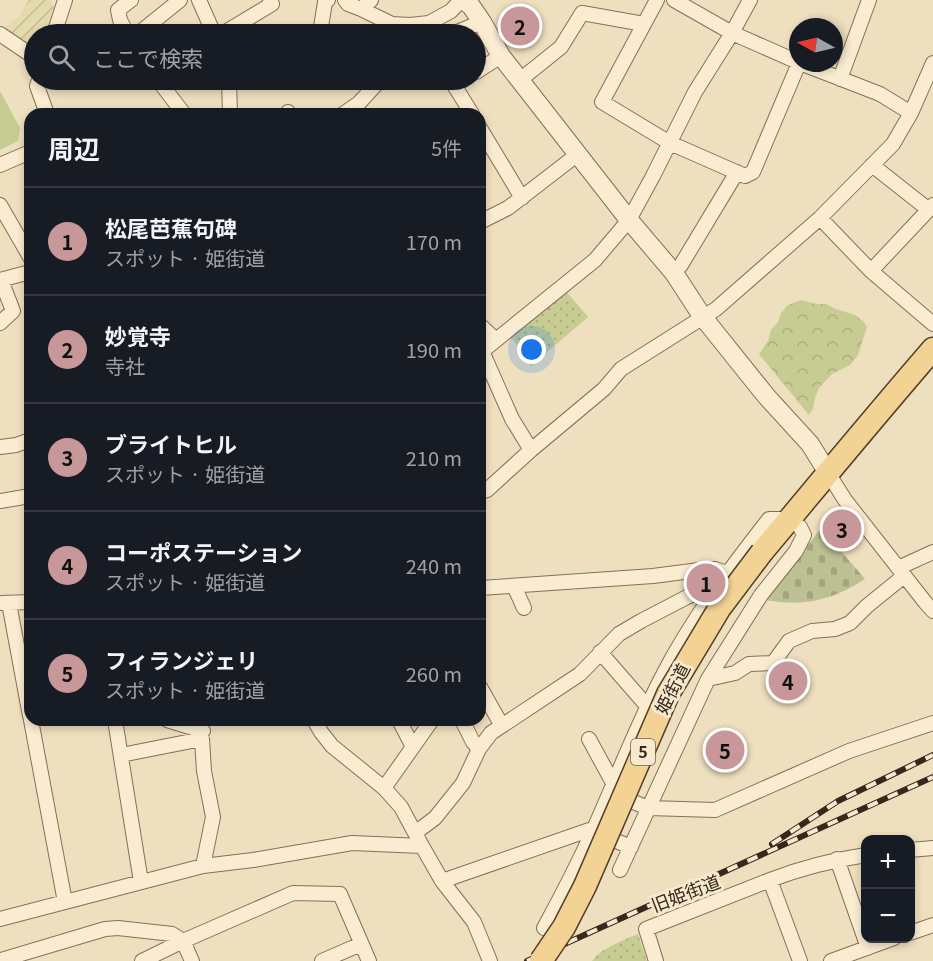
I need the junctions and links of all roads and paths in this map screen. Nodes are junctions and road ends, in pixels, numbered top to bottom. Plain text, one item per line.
1 (65, 0) edge
2 (131, 0) edge
3 (180, 0) edge
4 (199, 0) edge
5 (270, 0) edge
6 (328, 0) edge
7 (345, 0) edge
8 (657, 0) edge
9 (674, 0) edge
10 (750, 0) edge
11 (468, 2) edge
12 (864, 2) edge
13 (366, 4) edge
14 (116, 5) edge
15 (482, 21) junction
16 (57, 24) edge
17 (122, 24) edge
18 (150, 24) edge
19 (210, 24) edge
20 (239, 24) edge
21 (321, 24) edge
22 (392, 24) edge
23 (420, 24) edge
24 (475, 24) edge
25 (484, 24) edge
26 (644, 24) junction
27 (486, 28) edge
28 (732, 33) junction
29 (0, 34) edge
30 (24, 50) edge
31 (501, 56) junction
32 (789, 59) edge
33 (933, 63) edge
34 (486, 66) edge
35 (795, 72) edge
36 (822, 72) edge
37 (840, 79) junction
38 (520, 80) junction
39 (38, 90) edge
40 (166, 90) edge
41 (229, 90) edge
42 (371, 90) edge
43 (457, 90) edge
44 (45, 108) edge
45 (179, 108) edge
46 (230, 108) edge
47 (350, 108) edge
48 (468, 108) edge
49 (911, 113) junction
50 (486, 138) edge
51 (670, 143) junction
52 (578, 154) junction
53 (24, 155) edge
54 (0, 165) edge
55 (872, 165) junction
56 (737, 172) junction
57 (522, 198) junction
58 (0, 205) edge
59 (931, 208) edge
60 (820, 218) junction
61 (486, 219) edge
62 (629, 220) junction
63 (24, 247) edge
64 (871, 271) junction
65 (674, 273) junction
66 (24, 274) edge
67 (0, 280) edge
68 (702, 316) junction
69 (0, 323) edge
70 (933, 324) edge
71 (486, 331) edge
72 (496, 340) junction
73 (486, 348) edge
74 (932, 352) edge
75 (486, 363) edge
76 (24, 442) edge
77 (0, 447) edge
78 (531, 450) junction
79 (828, 473) junction
80 (486, 490) edge
81 (24, 497) edge
82 (0, 501) edge
83 (795, 523) junction
84 (933, 552) edge
85 (766, 556) junction
86 (901, 572) junction
87 (727, 573) junction
88 (514, 586) junction
89 (486, 588) edge
90 (713, 592) junction
91 (24, 602) edge
92 (4, 603) edge
93 (524, 608) dead end
94 (933, 611) edge
95 (600, 652) junction
96 (708, 679) junction
97 (24, 691) edge
98 (486, 698) edge
99 (647, 706) junction
100 (933, 723) edge
101 (32, 726) edge
102 (116, 726) edge
103 (189, 726) edge
104 (318, 726) edge
105 (402, 726) edge
106 (428, 726) edge
107 (465, 726) edge
108 (502, 726) junction
109 (204, 730) edge
110 (590, 739) dead end
111 (413, 747) junction
112 (479, 749) junction
113 (121, 755) junction
114 (384, 788) junction
115 (611, 788) junction
116 (648, 808) junction
117 (593, 831) junction
118 (415, 833) junction
119 (422, 846) junction
120 (631, 847) junction
121 (933, 848) edge
122 (915, 850) edge
123 (861, 856) edge
124 (837, 859) junction
125 (203, 866) junction
126 (620, 870) dead end
127 (770, 880) junction
128 (442, 881) junction
129 (141, 882) junction
130 (65, 902) junction
131 (0, 920) edge
132 (933, 925) edge
133 (544, 928) dead end
134 (915, 931) edge
135 (183, 941) junction
136 (882, 943) edge
137 (361, 944) junction
138 (868, 948) junction
139 (1, 961) edge
140 (142, 961) edge
141 (192, 961) edge
142 (322, 961) edge
143 (369, 961) edge
144 (490, 961) edge
145 (541, 961) edge
146 (558, 961) edge
147 (656, 961) edge
148 (800, 961) edge
149 (831, 961) edge

1 - 16 street
2 - 14 street
3 - 18 street
4 - 19 street
5 - 20 street
6 - 21 street
7 - 13 street
8 - 26 street
9 - 28 street
10 - 28 street
11 - 15 street
11 - 23 street
12 - 37 street
13 - 22 street
14 - 17 street
15 - 24 street
15 - 25 street
26 - 38 street
26 - 51 street
27 - 31 street
28 - 32 street
28 - 51 street
29 - 30 street
31 - 34 street
31 - 38 street
33 - 49 street
35 - 56 street
36 - 37 street
37 - 49 street
38 - 52 street
39 - 44 street
40 - 45 street
41 - 46 street
42 - 47 street
43 - 48 street
49 - 55 street
50 - 57 street
51 - 56 street
51 - 62 street
52 - 57 street
52 - 62 street
53 - 54 street
55 - 59 street
55 - 60 street
56 - 65 street
57 - 61 street
58 - 63 street
59 - 64 street
60 - 64 street
60 - 68 street
62 - 65 street
62 - 72 street
64 - 70 street
65 - 68 street
66 - 67 street
67 - 69 street
68 - 78 street
68 - 79 street
71 - 72 street
72 - 73 street
74 - 79 main road, 姫街道 / 5
75 - 78 street
76 - 77 street
78 - 80 street
79 - 83 main road, 姫街道 / 5
79 - 86 street
81 - 82 street
83 - 85 main road, 姫街道 / 5
83 - 87 street
83 - 96 street
84 - 86 street
85 - 145 main road, 姫街道 / 5, bridge
85 - 146 main road, 姫街道 / 5
86 - 94 street
86 - 96 street
87 - 88 street
87 - 90 street
88 - 89 street
88 - 93 street
90 - 95 street
90 - 99 street
91 - 92 street
92 - 97 street
95 - 99 street
95 - 108 street
96 - 116 street
98 - 108 street
99 - 115 street
100 - 116 street
101 - 130 street
102 - 113 street
103 - 109 street
104 - 114 street
105 - 111 street
106 - 111 street
107 - 112 street
108 - 112 street
109 - 113 street
109 - 125 street
110 - 115 street
111 - 114 street
112 - 118 street
113 - 129 street
114 - 118 street
115 - 116 street
115 - 117 street
116 - 120 street
117 - 120 street
117 - 128 street
117 - 133 street
118 - 119 street
119 - 125 street
119 - 128 street
120 - 126 street
121 - 122 street
123 - 124 street
124 - 127 street
124 - 138 street
125 - 129 street
127 - 147 street, 旧姫街道
127 - 148 street
128 - 144 street
129 - 130 street
130 - 131 street
132 - 134 street
135 - 137 street
135 - 139 street
135 - 140 street
135 - 141 street
136 - 138 street
137 - 142 street
137 - 143 street
138 - 149 street

